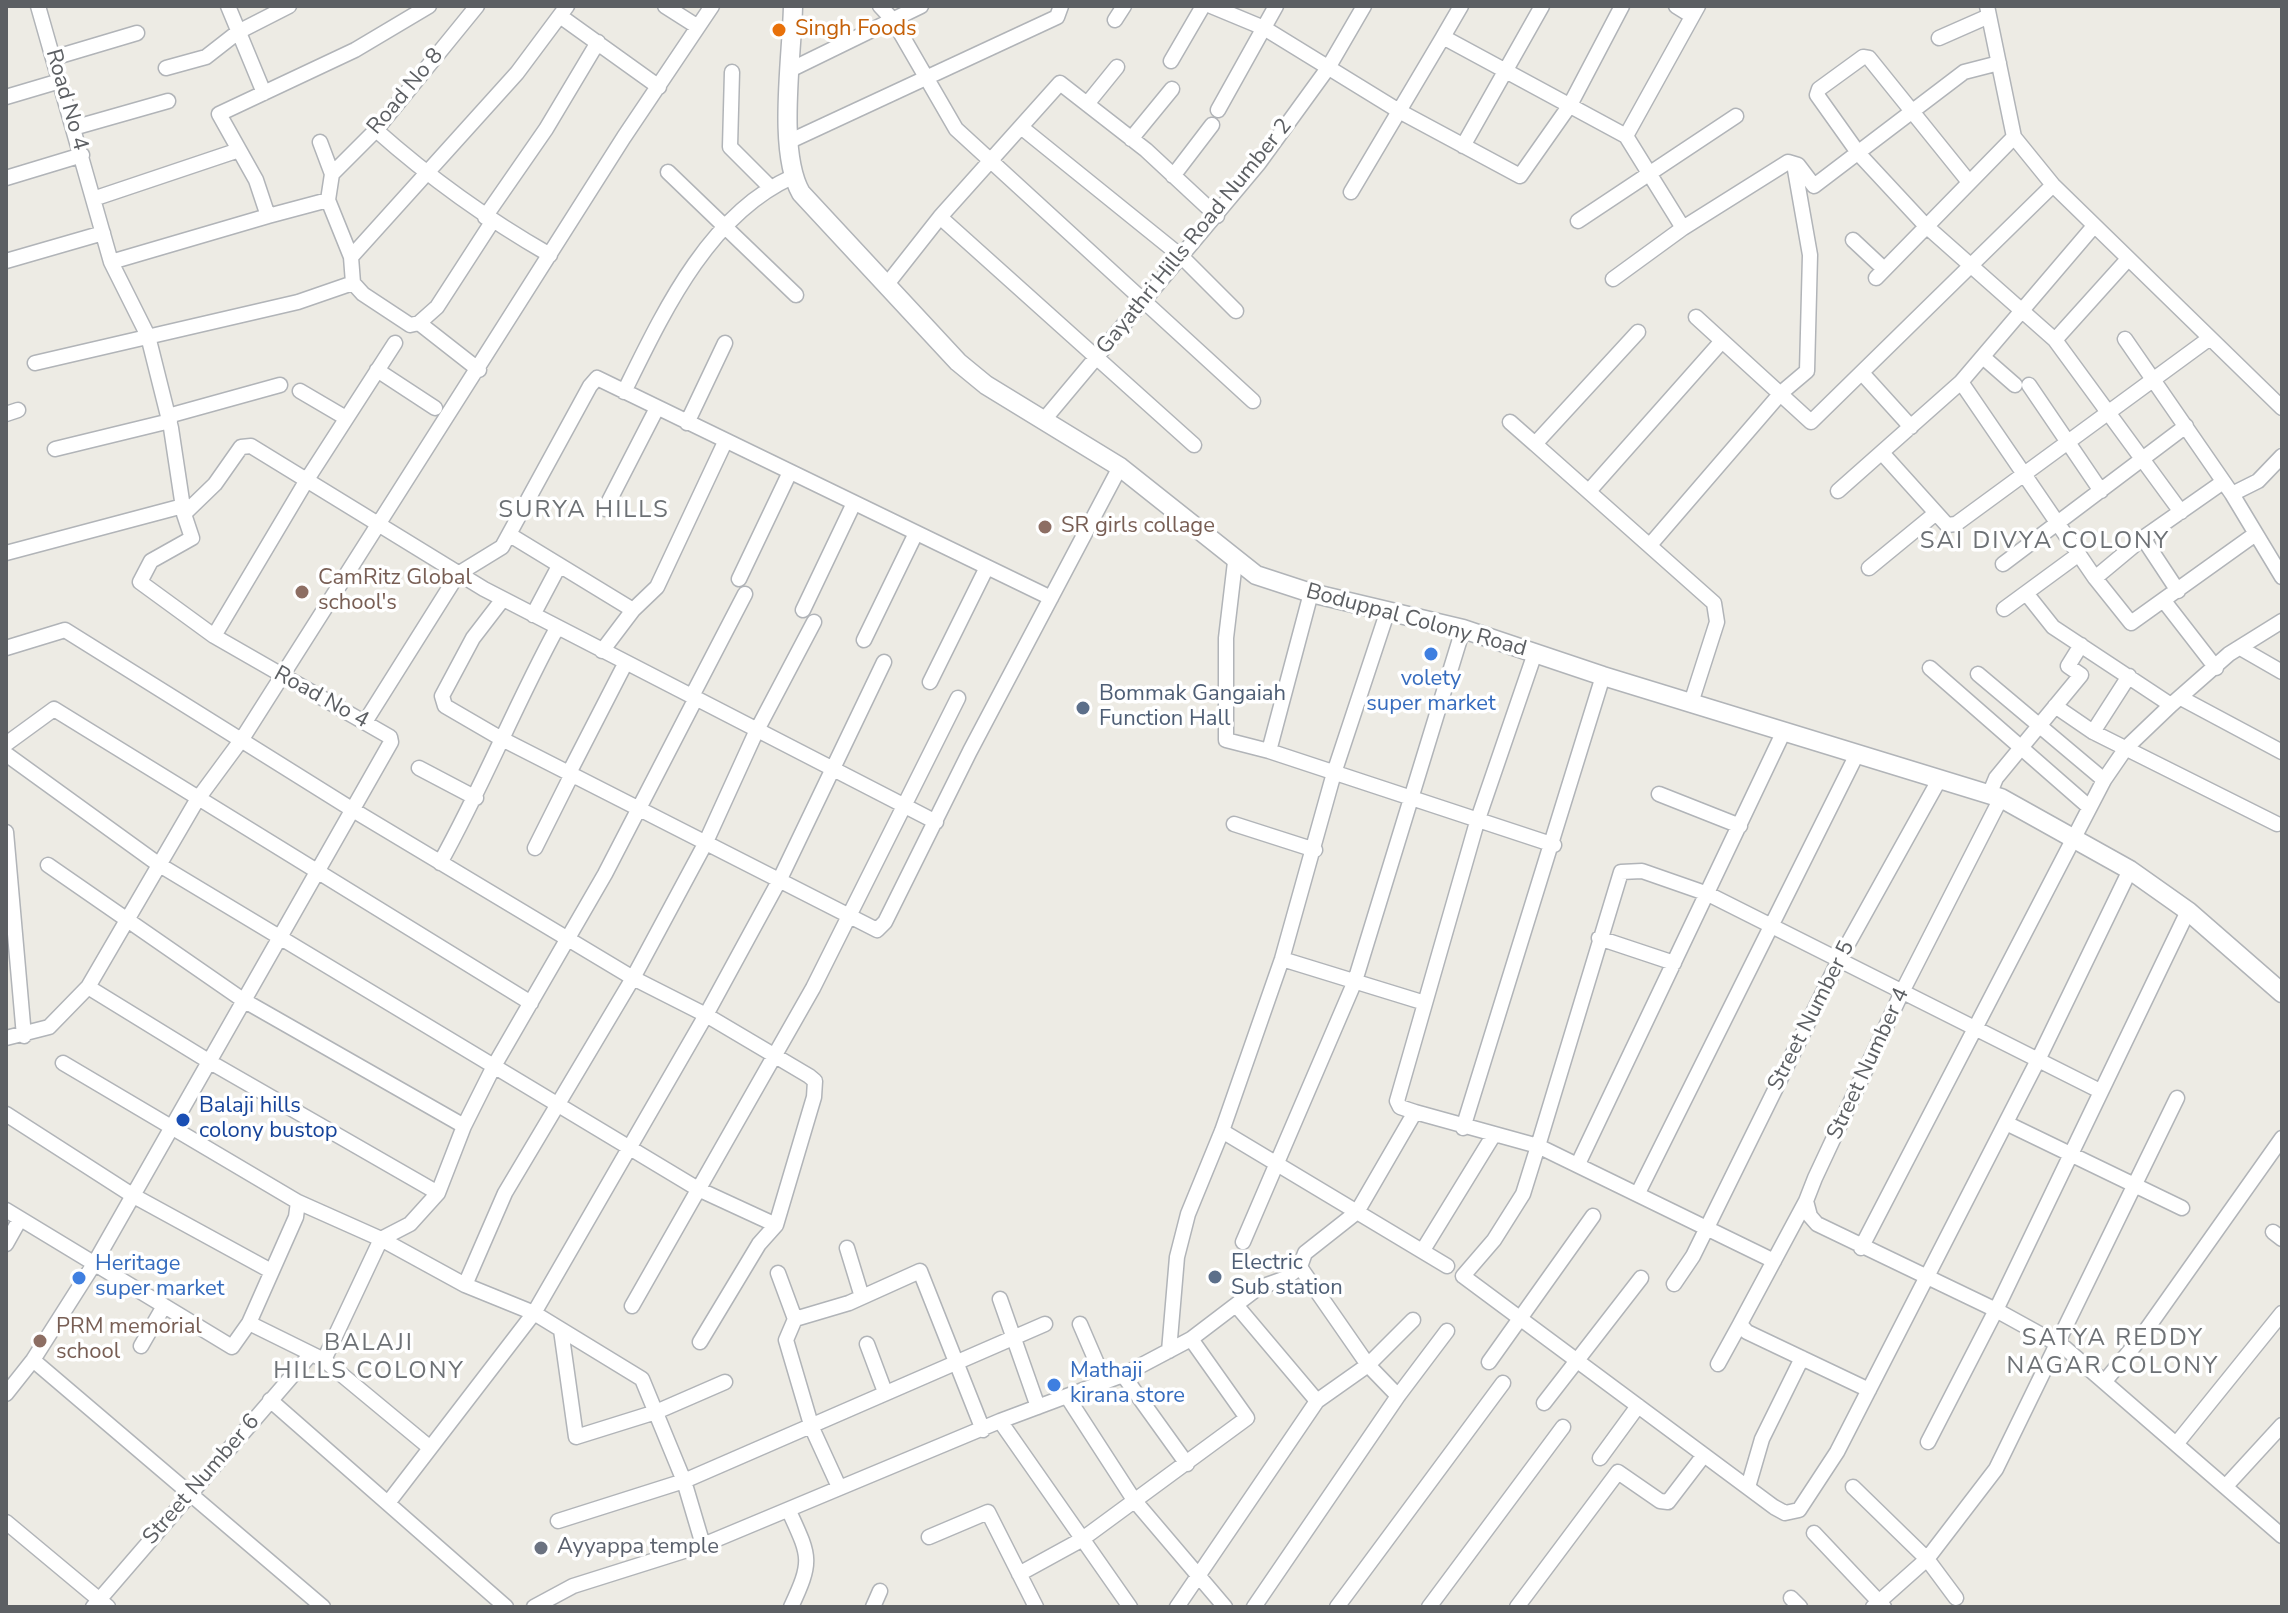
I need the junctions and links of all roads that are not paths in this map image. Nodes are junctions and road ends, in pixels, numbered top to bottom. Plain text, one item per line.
1 (38, 6) edge
2 (228, 6) edge
3 (289, 6) edge
4 (429, 6) edge
5 (477, 6) edge
6 (665, 6) edge
7 (712, 6) edge
8 (793, 6) edge
9 (880, 6) edge
10 (921, 6) edge
11 (1061, 6) edge
12 (1124, 6) edge
13 (1203, 6) edge
14 (1211, 6) edge
15 (1276, 6) edge
16 (1364, 6) edge
17 (1461, 6) edge
18 (1542, 6) edge
19 (1622, 6) edge
20 (1676, 6) edge
21 (564, 11) edge
22 (1695, 11) edge
23 (1988, 11) edge
24 (893, 20) junction
25 (1115, 20) dead end
26 (698, 27) junction
27 (1264, 28) junction
28 (238, 32) junction
29 (137, 33) dead end
30 (1443, 37) junction
31 (1939, 38) dead end
32 (598, 42) junction
33 (53, 58) junction
34 (1171, 61) dead end
35 (1999, 63) junction
36 (1117, 67) dead end
37 (166, 68) dead end
38 (1328, 68) junction
39 (792, 69) junction
40 (1505, 69) junction
41 (732, 72) dead end
42 (928, 79) junction
43 (60, 81) junction
44 (659, 87) junction
45 (1172, 89) dead end
46 (264, 93) junction
47 (6, 97) edge
48 (168, 101) dead end
49 (1087, 104) junction
50 (1570, 105) junction
51 (1218, 110) dead end
52 (1399, 111) junction
53 (1910, 113) junction
54 (1736, 116) dead end
55 (1212, 125) dead end
56 (1021, 127) junction
57 (73, 128) junction
58 (376, 130) junction
59 (1626, 136) junction
60 (2014, 137) junction
61 (1131, 139) junction
62 (320, 142) dead end
63 (788, 142) junction
64 (1463, 146) junction
65 (239, 150) junction
66 (1859, 154) junction
67 (82, 155) junction
68 (1794, 162) junction
69 (989, 163) junction
70 (668, 172) dead end
71 (1649, 173) junction
72 (332, 174) junction
73 (427, 176) junction
74 (1173, 176) junction
75 (792, 177) junction
76 (6, 178) edge
77 (1969, 182) junction
78 (2053, 185) junction
79 (770, 187) junction
80 (1351, 192) dead end
81 (96, 198) junction
82 (328, 200) junction
83 (268, 216) junction
84 (1217, 216) junction
85 (940, 217) junction
86 (489, 220) junction
87 (1578, 221) dead end
88 (1925, 225) junction
89 (2094, 226) junction
90 (727, 227) junction
91 (1683, 228) junction
92 (103, 233) junction
93 (1853, 240) dead end
94 (550, 255) junction
95 (351, 257) junction
96 (1182, 257) junction
97 (2128, 259) junction
98 (6, 261) edge
99 (111, 262) junction
100 (1970, 268) junction
101 (1613, 279) dead end
102 (353, 283) junction
103 (888, 283) junction
104 (796, 295) dead end
105 (1143, 300) junction
106 (1236, 311) dead end
107 (2022, 314) junction
108 (1696, 317) dead end
109 (419, 323) junction
110 (1638, 332) dead end
111 (148, 336) junction
112 (2210, 338) junction
113 (2125, 339) dead end
114 (2055, 340) junction
115 (1722, 341) junction
116 (395, 343) dead end
117 (725, 343) dead end
118 (1983, 357) junction
119 (1097, 358) junction
120 (35, 363) dead end
121 (377, 370) junction
122 (479, 370) junction
123 (1862, 373) junction
124 (2154, 381) junction
125 (1961, 382) junction
126 (280, 385) dead end
127 (300, 391) dead end
128 (624, 392) junction
129 (1781, 393) junction
130 (1253, 401) dead end
131 (435, 408) dead end
132 (657, 408) junction
133 (2282, 408) edge
134 (2111, 413) junction
135 (169, 418) junction
136 (346, 418) junction
137 (1043, 421) junction
138 (1510, 422) dead end
139 (687, 423) junction
140 (2186, 426) junction
141 (1911, 427) junction
142 (725, 442) junction
143 (1535, 444) junction
144 (2067, 444) junction
145 (1194, 445) dead end
146 (55, 449) dead end
147 (1883, 454) junction
148 (2282, 456) edge
149 (2142, 461) junction
150 (1120, 467) junction
151 (790, 472) junction
152 (2024, 472) junction
153 (308, 478) junction
154 (2227, 488) junction
155 (1589, 491) junction
156 (1838, 491) dead end
157 (2101, 491) junction
158 (854, 503) junction
159 (605, 509) dead end
160 (184, 510) junction
161 (2181, 512) junction
162 (1936, 513) junction
163 (2058, 524) junction
164 (377, 526) junction
165 (916, 533) junction
166 (510, 535) junction
167 (2254, 535) junction
168 (2143, 538) junction
169 (1650, 545) junction
170 (6, 553) edge
171 (2079, 554) junction
172 (1235, 562) junction
173 (2003, 564) dead end
174 (559, 566) junction
175 (987, 567) junction
176 (1869, 568) dead end
177 (458, 574) junction
178 (2282, 577) edge
179 (2095, 578) junction
180 (739, 579) dead end
181 (2178, 591) junction
182 (1311, 593) junction
183 (2026, 593) junction
184 (745, 594) dead end
185 (1051, 598) junction
186 (503, 599) junction
187 (2164, 601) junction
188 (2004, 609) dead end
189 (633, 610) junction
190 (803, 610) dead end
191 (1388, 610) junction
192 (533, 615) junction
193 (2282, 621) edge
194 (814, 622) dead end
195 (557, 628) junction
196 (1463, 629) junction
197 (214, 636) junction
198 (864, 640) dead end
199 (2081, 645) junction
200 (6, 648) edge
201 (2242, 649) junction
202 (602, 651) junction
203 (1535, 653) junction
204 (884, 662) dead end
205 (625, 664) junction
206 (1930, 668) dead end
207 (2216, 668) junction
208 (2282, 672) edge
209 (1978, 674) dead end
210 (281, 676) junction
211 (1603, 676) junction
212 (2129, 676) junction
213 (930, 682) dead end
214 (694, 697) junction
215 (958, 698) dead end
216 (2176, 702) junction
217 (1691, 703) junction
218 (2055, 706) junction
219 (365, 722) junction
220 (2040, 726) junction
221 (1784, 731) junction
222 (756, 732) junction
223 (2093, 732) junction
224 (500, 738) junction
225 (242, 739) junction
226 (6, 744) edge
227 (2126, 748) junction
228 (2020, 749) junction
229 (2281, 749) edge
230 (1269, 751) junction
231 (6, 754) edge
232 (1857, 754) junction
233 (419, 768) dead end
234 (830, 768) junction
235 (1334, 773) junction
236 (571, 774) junction
237 (1939, 780) junction
238 (2104, 780) junction
239 (1659, 794) dead end
240 (1410, 797) junction
241 (1995, 797) junction
242 (476, 798) junction
243 (197, 800) junction
244 (2089, 807) junction
245 (637, 809) junction
246 (905, 809) junction
247 (353, 810) junction
248 (936, 822) junction
249 (1477, 822) junction
250 (1234, 824) dead end
251 (2277, 824) dead end
252 (1740, 826) junction
253 (6, 832) edge
254 (2074, 837) junction
255 (705, 844) junction
256 (1554, 845) junction
257 (535, 848) dead end
258 (1315, 850) junction
259 (440, 863) junction
260 (158, 864) junction
261 (48, 865) dead end
262 (2130, 870) junction
263 (320, 873) junction
264 (779, 881) junction
265 (1708, 894) junction
266 (2188, 911) junction
267 (848, 915) junction
268 (127, 920) junction
269 (1771, 927) junction
270 (282, 936) junction
271 (570, 938) junction
272 (1599, 938) junction
273 (1840, 958) junction
274 (1282, 959) junction
275 (1674, 963) junction
276 (633, 978) junction
277 (1355, 981) junction
278 (88, 987) junction
279 (1902, 992) junction
280 (2282, 993) edge
281 (243, 1000) junction
282 (531, 1003) junction
283 (1425, 1003) junction
284 (706, 1015) junction
285 (1975, 1028) junction
286 (24, 1036) junction
287 (6, 1038) edge
288 (773, 1054) junction
289 (2038, 1060) junction
290 (210, 1062) junction
291 (63, 1063) dead end
292 (494, 1066) junction
293 (2100, 1091) junction
294 (2177, 1098) dead end
295 (560, 1106) junction
296 (1415, 1112) junction
297 (6, 1114) edge
298 (2006, 1123) junction
299 (464, 1126) junction
300 (169, 1128) junction
301 (1463, 1128) junction
302 (1222, 1131) junction
303 (1493, 1136) junction
304 (2282, 1138) edge
305 (1538, 1146) junction
306 (630, 1148) junction
307 (2069, 1156) junction
308 (1280, 1164) junction
309 (1578, 1164) junction
310 (2135, 1186) junction
311 (698, 1189) junction
312 (438, 1193) junction
313 (1638, 1193) junction
314 (132, 1195) junction
315 (1806, 1201) junction
316 (298, 1202) junction
317 (2182, 1208) dead end
318 (6, 1210) edge
319 (1357, 1212) junction
320 (1593, 1216) dead end
321 (20, 1219) junction
322 (776, 1225) junction
323 (1707, 1228) junction
324 (381, 1239) junction
325 (1243, 1242) dead end
326 (6, 1244) edge
327 (847, 1248) dead end
328 (1861, 1248) junction
329 (1423, 1250) junction
330 (1774, 1261) junction
331 (94, 1264) junction
332 (1447, 1266) dead end
333 (1300, 1267) junction
334 (271, 1271) junction
335 (778, 1273) dead end
336 (1641, 1278) dead end
337 (1924, 1279) junction
338 (1674, 1284) dead end
339 (465, 1285) junction
340 (862, 1297) junction
341 (1000, 1299) dead end
342 (1236, 1305) junction
343 (164, 1306) junction
344 (632, 1306) dead end
345 (1996, 1310) junction
346 (534, 1313) junction
347 (2282, 1313) edge
348 (795, 1319) junction
349 (1521, 1319) junction
350 (1413, 1320) dead end
351 (249, 1323) junction
352 (1045, 1324) dead end
353 (1080, 1324) dead end
354 (1740, 1324) junction
355 (561, 1330) junction
356 (1447, 1331) dead end
357 (1014, 1336) junction
358 (1191, 1339) junction
359 (700, 1342) dead end
360 (867, 1344) dead end
361 (2058, 1345) junction
362 (141, 1346) dead end
363 (1169, 1351) junction
364 (317, 1357) junction
365 (1802, 1358) junction
366 (33, 1360) junction
367 (1576, 1360) junction
368 (956, 1362) junction
369 (1489, 1362) dead end
370 (1718, 1364) dead end
371 (1368, 1365) junction
372 (1123, 1375) junction
373 (2105, 1381) junction
374 (725, 1382) dead end
375 (1105, 1382) junction
376 (1503, 1383) dead end
377 (1869, 1390) junction
378 (885, 1392) junction
379 (6, 1394) edge
380 (1398, 1396) junction
381 (1068, 1398) junction
382 (270, 1400) junction
383 (1317, 1401) junction
384 (1544, 1403) dead end
385 (1638, 1406) junction
386 (1038, 1407) junction
387 (656, 1412) junction
388 (1000, 1421) junction
389 (2282, 1425) edge
390 (1563, 1427) dead end
391 (812, 1428) junction
392 (983, 1430) junction
393 (1928, 1442) dead end
394 (2177, 1443) junction
395 (429, 1447) junction
396 (1704, 1455) junction
397 (1600, 1458) dead end
398 (1187, 1464) junction
399 (684, 1481) junction
400 (2226, 1486) junction
401 (839, 1487) junction
402 (1748, 1487) junction
403 (1853, 1487) dead end
404 (191, 1493) junction
405 (1134, 1500) junction
406 (388, 1503) junction
407 (789, 1511) junction
408 (558, 1521) dead end
409 (6, 1522) edge
410 (1814, 1533) dead end
411 (2282, 1536) edge
412 (929, 1537) dead end
413 (1081, 1540) junction
414 (703, 1545) junction
415 (1927, 1559) junction
416 (1019, 1574) junction
417 (1198, 1577) junction
418 (880, 1591) dead end
419 (1956, 1598) dead end
420 (100, 1605) edge
421 (1879, 1605) edge
422 (323, 1607) edge
423 (506, 1607) edge
424 (534, 1607) edge
425 (791, 1607) edge
426 (873, 1607) edge
427 (1036, 1607) edge
428 (1130, 1607) edge
429 (1177, 1607) edge
430 (1225, 1607) edge
431 (1254, 1607) edge
432 (1337, 1607) edge
433 (1429, 1607) edge
434 (1517, 1607) edge

1 - 33 street, Road No 4
2 - 28 street
3 - 28 street
4 - 46 street
5 - 58 street, Road No 8
6 - 26 street
7 - 26 street
8 - 39 street, Boduppal Colony Road
9 - 24 street
10 - 24 street
11 - 42 street
12 - 25 street
13 - 34 street
14 - 27 street
15 - 27 street
16 - 38 street, Gayathri Hills Road Number 2
17 - 30 street
18 - 40 street
19 - 50 street
20 - 22 street
21 - 32 street
21 - 73 street
22 - 59 street
23 - 31 street
23 - 35 street
24 - 39 street
24 - 42 street
26 - 44 street
27 - 38 street
27 - 51 street
28 - 37 street
28 - 46 street
29 - 33 street
30 - 40 street
30 - 52 street
32 - 44 street
32 - 86 street
33 - 43 street, Road No 4
35 - 53 street
35 - 60 street
36 - 49 street
38 - 52 street
38 - 84 street, Gayathri Hills Road Number 2
39 - 63 street, Boduppal Colony Road
40 - 50 street
40 - 64 street
41 - 79 street
42 - 63 street
42 - 69 street
43 - 47 street
43 - 57 street, Road No 4
44 - 94 street
45 - 61 street
46 - 65 street
48 - 57 street
49 - 56 street
49 - 61 street
50 - 59 street
50 - 64 street
52 - 64 street
52 - 80 street
53 - 66 street
53 - 66 street
53 - 77 street
54 - 71 street
55 - 74 street
56 - 69 street
56 - 96 street
57 - 67 street, Road No 4
58 - 72 street, Road No 8
58 - 73 street
59 - 71 street
60 - 77 street
60 - 78 street
61 - 74 street
62 - 72 street
63 - 75 street, Boduppal Colony Road
65 - 81 street
65 - 83 street
66 - 68 street
66 - 88 street
67 - 76 street
67 - 81 street, Road No 4
68 - 91 street
68 - 129 street
69 - 85 street
69 - 105 street
70 - 90 street
71 - 87 street
71 - 91 street
72 - 82 street
73 - 86 street
73 - 95 street
74 - 84 street
75 - 79 street
75 - 103 street, Boduppal Colony Road
77 - 88 street
78 - 89 street
78 - 100 street
79 - 90 street
81 - 92 street, Road No 4
82 - 83 street
82 - 95 street
83 - 99 street
84 - 96 street, Gayathri Hills Road Number 2
85 - 103 street
85 - 119 street
86 - 94 street
86 - 109 street
88 - 93 street
88 - 100 street
89 - 97 street
89 - 107 street
90 - 104 street
90 - 128 street
91 - 101 street
92 - 98 street
92 - 99 street, Road No 4
94 - 122 street
95 - 102 street
96 - 105 street, Gayathri Hills Road Number 2
96 - 106 street
97 - 112 street
97 - 114 street
99 - 111 street, Road No 4
100 - 107 street
100 - 123 street
102 - 109 street
102 - 111 street
103 - 137 street, Boduppal Colony Road
105 - 119 street, Gayathri Hills Road Number 2
105 - 130 street
107 - 114 street
107 - 118 street
108 - 115 street
109 - 122 street
110 - 143 street
111 - 120 street
111 - 135 street, Road No 4
112 - 124 street
112 - 133 street
113 - 124 street
114 - 134 street
115 - 129 street
115 - 155 street
116 - 121 street
117 - 139 street
118 - 125 street
118 - 144 street
119 - 137 street, Gayathri Hills Road Number 2
119 - 145 street
121 - 131 street
121 - 136 street
122 - 164 street
123 - 129 street
123 - 141 street
124 - 134 street
124 - 140 street
125 - 141 street
125 - 152 street
126 - 135 street
127 - 136 street
128 - 132 street
128 - 166 street
129 - 169 street
132 - 139 street
132 - 159 street
134 - 144 street
134 - 149 street
135 - 146 street
135 - 160 street, Road No 4
136 - 153 street
137 - 150 street, Boduppal Colony Road
138 - 143 street
139 - 142 street
140 - 149 street
140 - 154 street
141 - 147 street
142 - 151 street
142 - 189 street
143 - 155 street
144 - 152 street
144 - 157 street
147 - 156 street
147 - 162 street
148 - 154 street
149 - 157 street
149 - 161 street
150 - 172 street, Boduppal Colony Road
150 - 185 street
151 - 158 street
151 - 180 street
152 - 162 street
152 - 163 street
153 - 160 street
153 - 164 street
153 - 197 street
154 - 161 street
154 - 167 street
155 - 169 street
157 - 163 street
158 - 165 street
158 - 190 street
160 - 170 street
160 - 197 street, Road No 4
161 - 168 street
162 - 176 street
163 - 171 street
163 - 173 street
164 - 177 street
164 - 210 street
165 - 175 street
165 - 198 street
166 - 174 street
166 - 177 street
167 - 178 street
167 - 181 street
168 - 179 street
168 - 181 street
169 - 217 street
171 - 179 street
171 - 183 street
172 - 182 street, Boduppal Colony Road
172 - 230 street
174 - 189 street
174 - 192 street
175 - 185 street
175 - 213 street
177 - 186 street
177 - 219 street
179 - 187 street
181 - 187 street
182 - 191 street, Boduppal Colony Road
182 - 230 street
183 - 188 street
183 - 199 street
184 - 214 street
185 - 248 street
186 - 192 street
186 - 224 street
187 - 207 street
189 - 202 street
191 - 196 street, Boduppal Colony Road
191 - 235 street
192 - 195 street
193 - 201 street
194 - 222 street
195 - 202 street
195 - 224 street
196 - 203 street, Boduppal Colony Road
196 - 240 street
197 - 210 street, Road No 4
199 - 212 street
199 - 218 street, Street Number 4
200 - 225 street
201 - 207 street
201 - 208 street
202 - 205 street
203 - 211 street, Boduppal Colony Road
203 - 249 street
204 - 234 street
205 - 214 street
205 - 236 street
206 - 228 street
207 - 216 street
209 - 220 street
210 - 219 street, Road No 4
210 - 225 street
211 - 217 street, Boduppal Colony Road
211 - 256 street
212 - 216 street
212 - 223 street
214 - 222 street
214 - 245 street
215 - 246 street
216 - 227 street
216 - 229 street
217 - 221 street, Boduppal Colony Road
218 - 220 street, Street Number 4
218 - 223 street
219 - 247 street, Road No 4
220 - 228 street, Street Number 4
220 - 238 street
221 - 232 street, Boduppal Colony Road
221 - 252 street
222 - 234 street
222 - 255 street
223 - 227 street
224 - 236 street
224 - 242 street
225 - 243 street
225 - 247 street
226 - 243 street
227 - 238 street
227 - 251 street
228 - 241 street, Street Number 4
228 - 244 street
230 - 235 street
231 - 260 street
232 - 237 street, Boduppal Colony Road
232 - 269 street
233 - 242 street
234 - 246 street
234 - 264 street
235 - 240 street
235 - 258 street
236 - 245 street
236 - 257 street
237 - 241 street, Boduppal Colony Road
237 - 273 street, Street Number 5
238 - 244 street
239 - 252 street
240 - 249 street
240 - 277 street
241 - 254 street, Boduppal Colony Road
241 - 279 street, Street Number 4
242 - 259 street
243 - 260 street
243 - 263 street
244 - 254 street
245 - 255 street
245 - 271 street
246 - 248 street
246 - 267 street
247 - 259 street
247 - 263 street, Road No 4
248 - 267 street
249 - 256 street
249 - 283 street
250 - 258 street
252 - 265 street
253 - 286 street
254 - 262 street, Boduppal Colony Road
254 - 285 street
255 - 264 street
255 - 276 street
256 - 301 street
258 - 274 street
259 - 271 street
260 - 268 street
260 - 270 street
261 - 268 street
262 - 266 street, Boduppal Colony Road
262 - 289 street
263 - 270 street, Road No 4
263 - 282 street
264 - 267 street
264 - 284 street
265 - 269 street
265 - 272 street
265 - 275 street
266 - 280 street, Boduppal Colony Road
266 - 293 street
267 - 288 street
268 - 278 street
268 - 281 street
269 - 273 street
269 - 313 street
270 - 281 street, Road No 4
270 - 292 street
271 - 276 street
271 - 282 street
272 - 275 street
272 - 305 street
273 - 279 street
273 - 323 street, Street Number 5
274 - 277 street
274 - 302 street
275 - 309 street
276 - 284 street
276 - 295 street
277 - 283 street
277 - 308 street
278 - 286 street
278 - 290 street
279 - 285 street
279 - 315 street, Street Number 4
281 - 290 street, Road No 4
281 - 299 street
282 - 292 street
283 - 296 street
284 - 288 street
284 - 306 street
285 - 289 street
285 - 328 street
286 - 287 street
288 - 311 street
288 - 322 street
289 - 293 street
289 - 298 street
290 - 300 street, Road No 4
290 - 312 street
291 - 300 street
292 - 295 street
292 - 299 street
293 - 307 street
294 - 310 street
295 - 306 street
295 - 339 street
296 - 301 street
296 - 319 street
297 - 314 street
298 - 307 street
298 - 337 street
299 - 312 street
300 - 314 street, Road No 4
300 - 316 street
301 - 303 street
302 - 308 street
302 - 363 street
303 - 305 street
303 - 329 street
304 - 373 street
305 - 309 street
305 - 349 street
306 - 311 street
306 - 346 street
307 - 310 street
307 - 345 street
308 - 319 street
308 - 325 street
309 - 313 street
310 - 317 street
310 - 361 street
311 - 322 street
311 - 344 street
312 - 324 street
313 - 323 street
314 - 331 street, Road No 4
314 - 334 street
315 - 328 street
315 - 330 street, Street Number 4
316 - 324 street
316 - 334 street
318 - 321 street
319 - 329 street
319 - 333 street
320 - 349 street
321 - 326 street
321 - 331 street
322 - 359 street
323 - 330 street
323 - 338 street, Street Number 5
324 - 339 street
324 - 364 street, Street Number 6
327 - 340 street
328 - 337 street
329 - 332 street
330 - 354 street, Street Number 4
331 - 343 street
331 - 366 street, Road No 4
333 - 342 street
333 - 371 street
334 - 351 street
335 - 348 street
336 - 367 street
337 - 345 street
337 - 377 street
339 - 346 street
340 - 348 street
340 - 368 street
341 - 357 street
342 - 358 street
342 - 383 street
343 - 351 street
343 - 362 street
345 - 361 street
345 - 393 street
346 - 355 street
346 - 395 street
347 - 394 street
348 - 391 street
349 - 367 street
349 - 369 street
350 - 371 street
351 - 364 street
352 - 357 street
353 - 375 street
354 - 365 street
354 - 370 street, Street Number 4
355 - 387 street
355 - 387 street
356 - 380 street
357 - 368 street
357 - 386 street
358 - 363 street
358 - 398 street
360 - 378 street
361 - 373 street
361 - 415 street
363 - 372 street
364 - 382 street, Street Number 6
364 - 395 street
365 - 377 street
365 - 402 street
366 - 379 street, Road No 4
366 - 404 street
367 - 384 street
367 - 385 street
368 - 378 street
368 - 392 street
371 - 380 street
371 - 383 street
372 - 375 street
372 - 398 street
373 - 394 street
374 - 387 street
375 - 381 street
376 - 432 street
377 - 402 street
378 - 391 street
380 - 431 street
381 - 386 street
381 - 405 street
382 - 404 street, Street Number 6
382 - 406 street
383 - 417 street
385 - 396 street
385 - 397 street
386 - 388 street
387 - 399 street
388 - 392 street
388 - 413 street
389 - 400 street
390 - 433 street
391 - 399 street
391 - 401 street
392 - 401 street
394 - 400 street
395 - 406 street
396 - 402 street
396 - 434 street
398 - 405 street
399 - 408 street
399 - 414 street
400 - 411 street
401 - 407 street
403 - 415 street
404 - 420 street, Street Number 6
404 - 422 street
405 - 413 street
405 - 417 street
406 - 423 street
407 - 414 street
407 - 425 street
409 - 420 street
410 - 421 street
412 - 416 street
413 - 416 street
413 - 428 street
414 - 424 street
415 - 419 street
415 - 421 street
416 - 427 street
417 - 429 street
417 - 430 street
418 - 426 street

